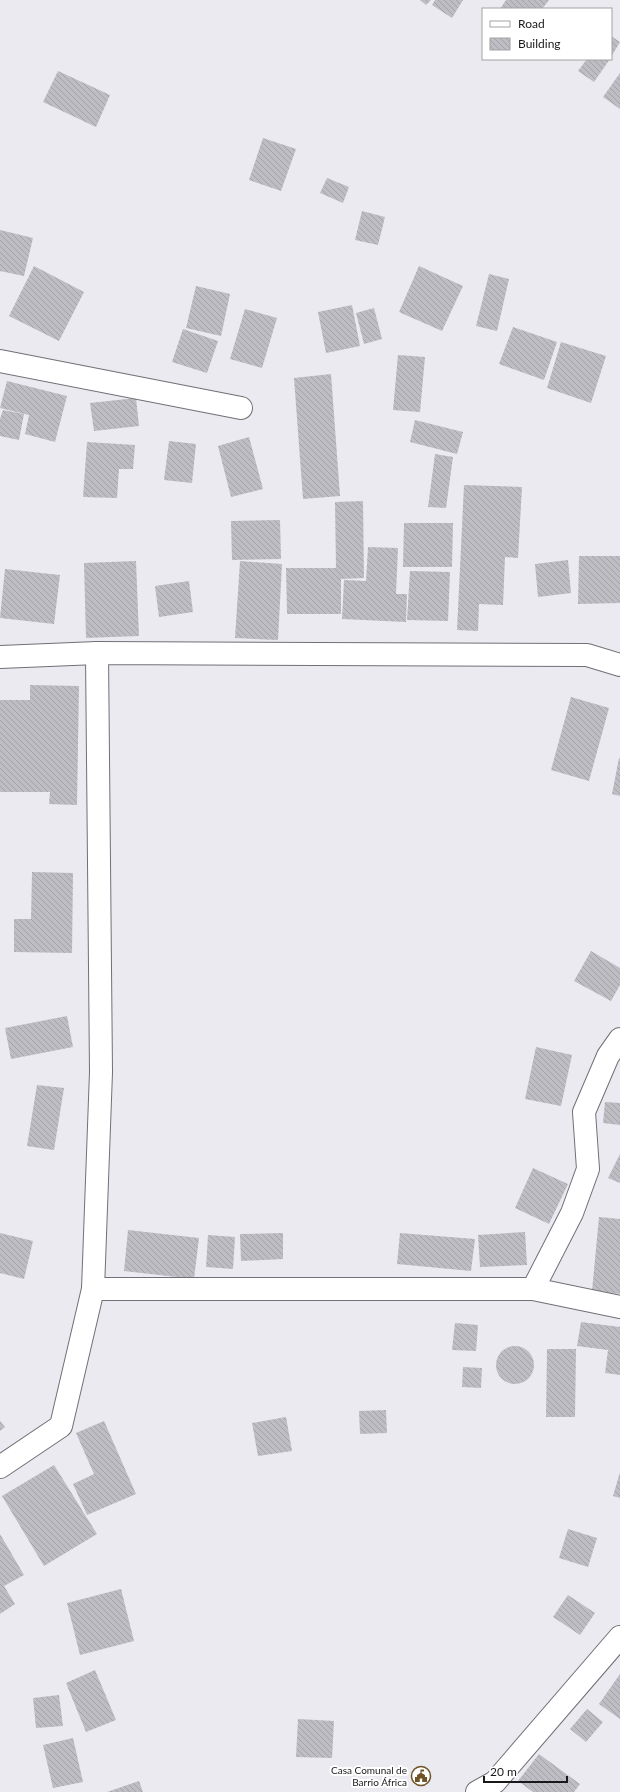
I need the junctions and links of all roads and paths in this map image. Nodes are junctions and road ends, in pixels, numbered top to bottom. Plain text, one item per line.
1 (0, 361) edge
2 (241, 408) dead end
3 (97, 653) junction
4 (0, 657) edge
5 (620, 665) edge
6 (620, 1039) edge
7 (93, 1289) junction
8 (533, 1289) junction
9 (620, 1307) edge
10 (0, 1467) edge
11 (620, 1637) edge
12 (477, 1792) edge

1 - 2 street
3 - 4 street
3 - 5 street
3 - 7 street
6 - 8 street
7 - 8 street
7 - 10 street
8 - 9 street
11 - 12 street

